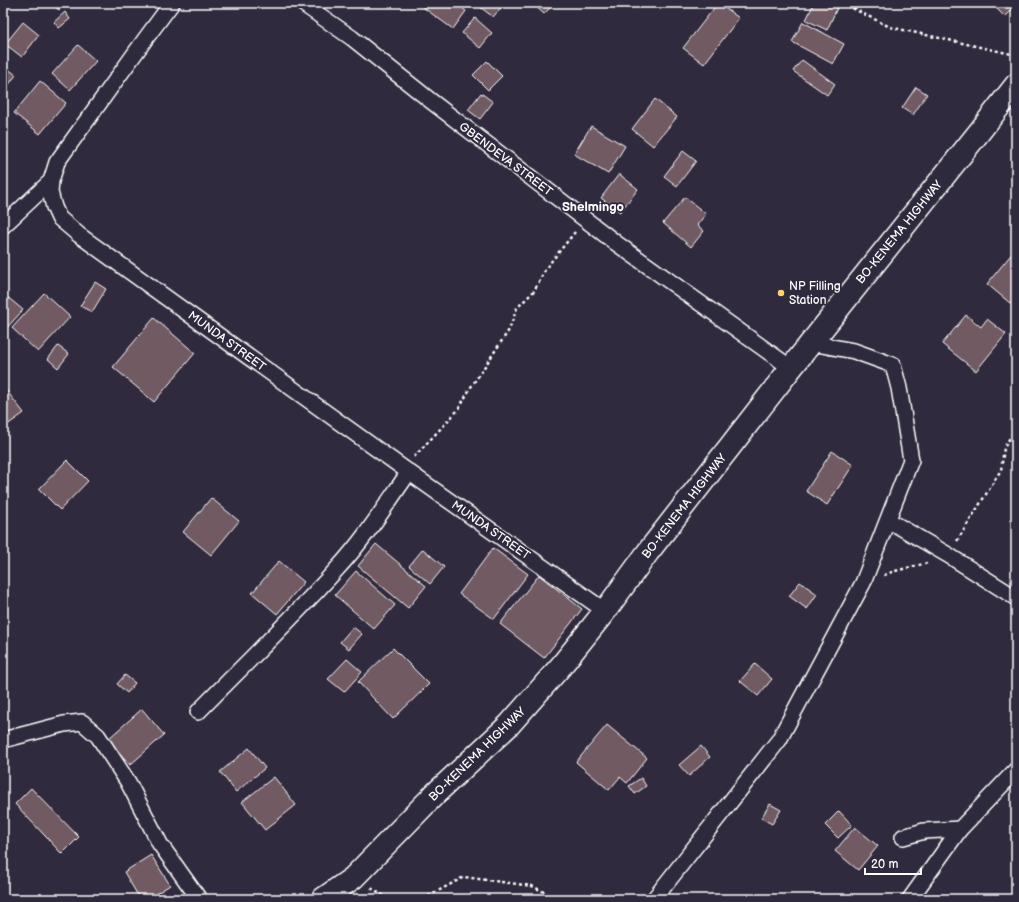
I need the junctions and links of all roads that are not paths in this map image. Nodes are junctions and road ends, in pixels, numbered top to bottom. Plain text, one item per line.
1 (172, 3) edge
2 (302, 3) edge
3 (1016, 85) edge
4 (51, 181) junction
5 (3, 226) edge
6 (811, 343) junction
7 (791, 368) junction
8 (406, 470) junction
9 (888, 520) junction
10 (1016, 598) edge
11 (605, 611) junction
12 (198, 712) dead end
13 (3, 740) edge
14 (1016, 770) edge
15 (960, 829) junction
16 (903, 837) dead end
17 (199, 899) edge
18 (323, 899) edge
19 (654, 899) edge
20 (910, 899) edge

1 - 4 street, MUNDA STREET
2 - 7 street, GBENDEVA STREET
3 - 6 highway, BO-KENEMA HIGHWAY
4 - 5 street
4 - 8 street, MUNDA STREET
6 - 7 highway, BO-KENEMA HIGHWAY
6 - 9 street
7 - 11 highway, BO-KENEMA HIGHWAY
8 - 11 street, MUNDA STREET
8 - 12 street
9 - 10 street
9 - 19 street
11 - 18 highway, BO-KENEMA HIGHWAY
13 - 17 street
14 - 15 street
15 - 16 street
15 - 20 street

